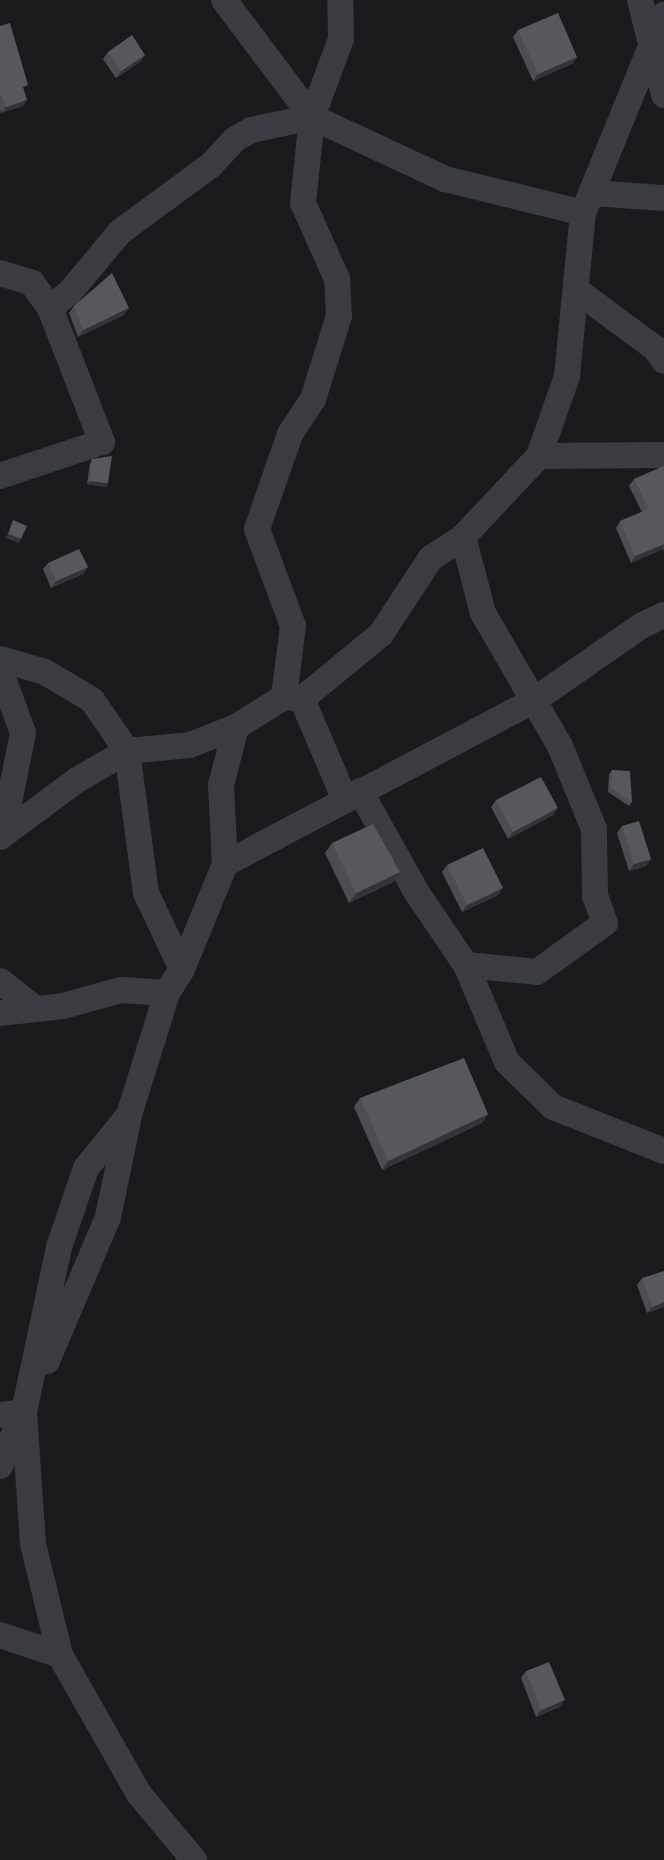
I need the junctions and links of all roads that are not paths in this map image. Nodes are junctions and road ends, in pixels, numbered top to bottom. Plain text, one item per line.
1 (225, 0) edge
2 (340, 0) edge
3 (640, 0) edge
4 (664, 15) edge
5 (652, 52) junction
6 (664, 95) edge
7 (312, 117) junction
8 (664, 198) edge
9 (587, 203) junction
10 (0, 273) edge
11 (579, 292) junction
12 (50, 308) junction
13 (664, 361) edge
14 (664, 455) edge
15 (539, 456) junction
16 (7, 465) edge
17 (463, 537) junction
18 (664, 615) edge
19 (0, 659) edge
20 (0, 670) edge
21 (293, 698) junction
22 (533, 701) junction
23 (236, 727) junction
24 (127, 751) junction
25 (353, 795) junction
26 (2, 835) edge
27 (225, 864) junction
28 (466, 965) junction
29 (182, 969) junction
30 (0, 981) edge
31 (167, 993) junction
32 (33, 1007) junction
33 (0, 1013) edge
34 (129, 1115) junction
35 (664, 1151) edge
36 (12, 1414) edge
37 (0, 1466) edge
38 (0, 1635) edge
39 (60, 1655) junction
40 (194, 1860) edge

1 - 7 street
2 - 7 street
3 - 5 street
4 - 5 street
5 - 6 street
5 - 9 street
7 - 9 street
7 - 12 street
7 - 21 street
8 - 9 street
9 - 11 street
10 - 12 street
11 - 13 street
11 - 15 street
12 - 16 street
14 - 15 street
15 - 17 street
17 - 21 street
17 - 22 street
18 - 22 street
19 - 24 street
20 - 26 street
21 - 23 street
21 - 25 street
22 - 25 street
22 - 28 street
23 - 24 street
23 - 27 street
24 - 26 street
24 - 29 street
25 - 27 street
25 - 28 street
27 - 29 street
28 - 35 street
29 - 31 street
30 - 32 street
31 - 32 street
31 - 34 street
32 - 33 street
34 - 36 street
34 - 36 street
36 - 37 street
36 - 39 street
38 - 39 street
39 - 40 street

